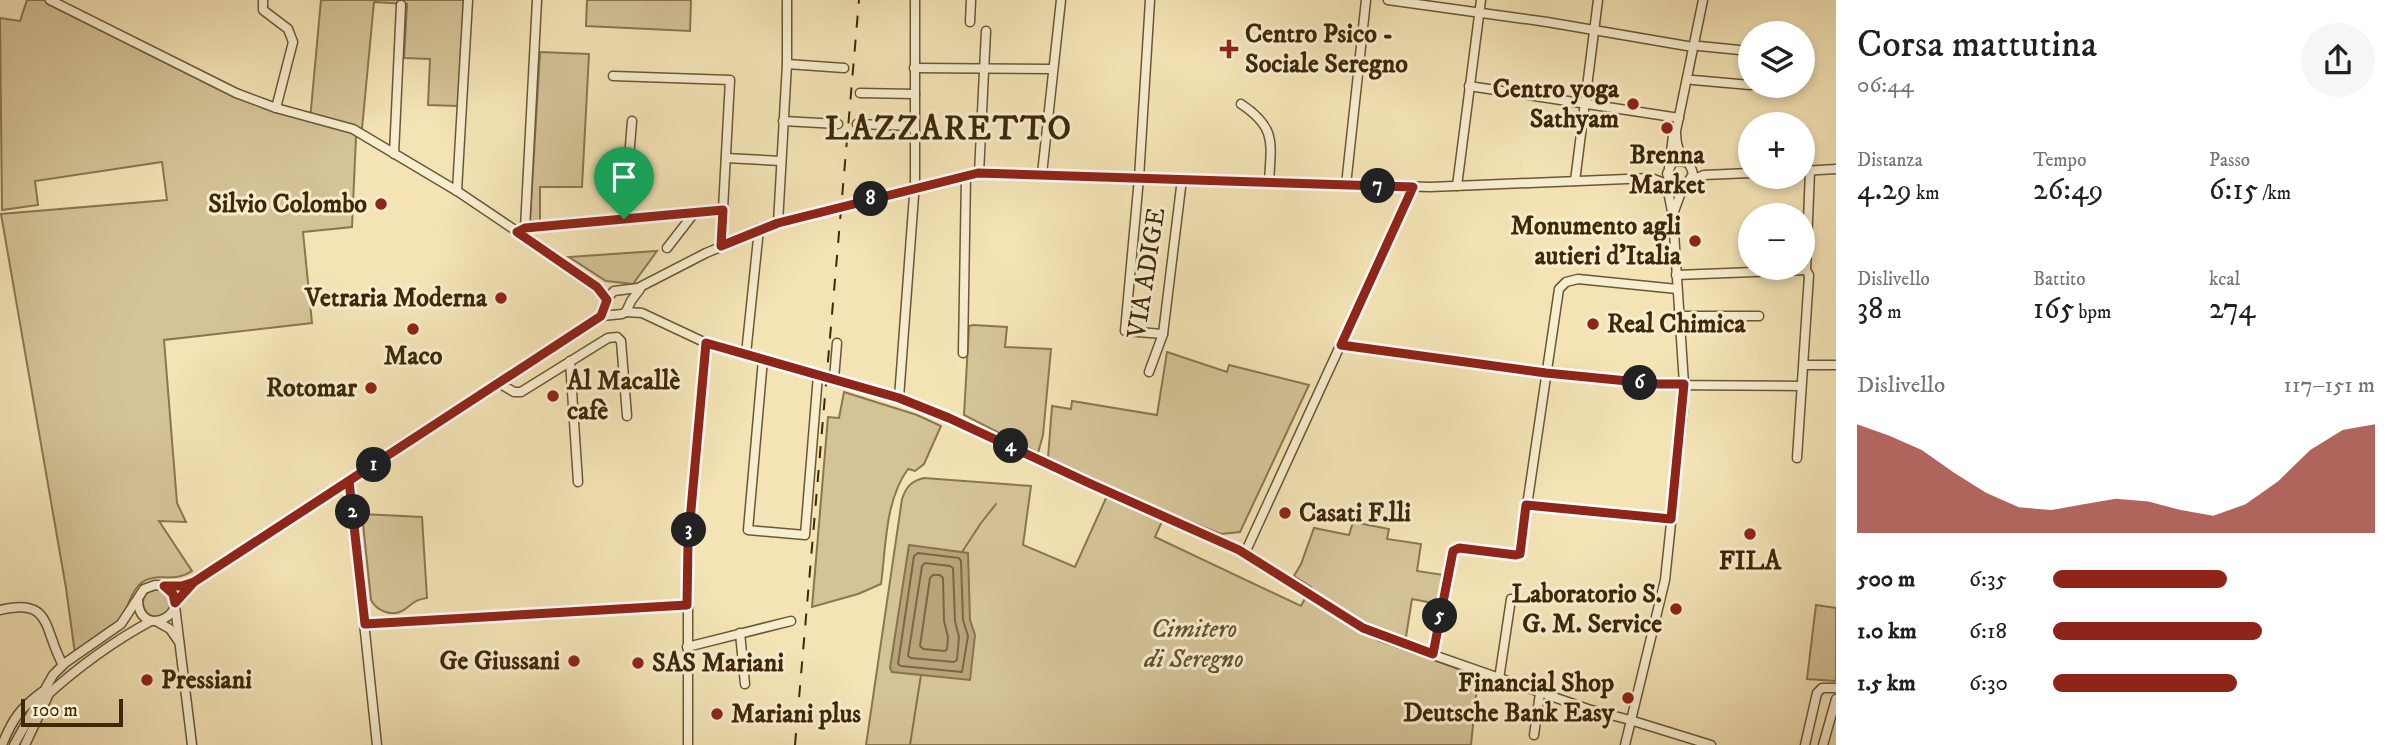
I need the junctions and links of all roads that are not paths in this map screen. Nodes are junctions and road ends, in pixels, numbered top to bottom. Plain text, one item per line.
1 (50, 0) edge
2 (263, 0) edge
3 (468, 0) edge
4 (537, 0) edge
5 (787, 0) edge
6 (915, 0) edge
7 (971, 0) edge
8 (1060, 0) edge
9 (1150, 0) edge
10 (1366, 0) edge
11 (1388, 0) edge
12 (1480, 0) edge
13 (1598, 0) edge
14 (1703, 0) edge
15 (401, 5) dead end
16 (1479, 13) junction
17 (970, 22) dead end
18 (1594, 29) junction
19 (986, 31) dead end
20 (1696, 47) junction
21 (1738, 50) edge
22 (787, 64) junction
23 (844, 68) dead end
24 (914, 68) junction
25 (984, 68) junction
26 (1052, 69) junction
27 (613, 76) dead end
28 (1693, 80) dead end
29 (1738, 84) edge
30 (1469, 86) junction
31 (860, 93) dead end
32 (915, 94) junction
33 (1584, 103) junction
34 (1241, 104) dead end
35 (276, 108) junction
36 (1679, 118) junction
37 (632, 121) dead end
38 (783, 121) junction
39 (838, 124) dead end
40 (857, 124) dead end
41 (915, 126) junction
42 (1676, 131) junction
43 (394, 154) junction
44 (726, 158) junction
45 (781, 161) junction
46 (1688, 164) junction
47 (1668, 168) junction
48 (1836, 169) edge
49 (1815, 170) edge
50 (978, 173) junction
51 (1042, 174) junction
52 (1738, 174) edge
53 (1704, 175) junction
54 (966, 176) junction
55 (1139, 178) junction
56 (1182, 178) junction
57 (1651, 178) junction
58 (1576, 181) junction
59 (1269, 182) junction
60 (1689, 183) junction
61 (1668, 184) junction
62 (1346, 185) junction
63 (1457, 186) junction
64 (1413, 187) junction
65 (914, 189) junction
66 (457, 191) junction
67 (723, 210) junction
68 (695, 212) junction
69 (1672, 217) junction
70 (624, 219) junction
71 (778, 223) junction
72 (759, 229) junction
73 (521, 230) junction
74 (721, 246) junction
75 (667, 248) dead end
76 (1738, 273) edge
77 (1676, 275) junction
78 (1809, 280) edge
79 (597, 287) junction
80 (642, 287) junction
81 (1677, 289) junction
82 (614, 291) junction
83 (625, 292) junction
84 (607, 302) junction
85 (631, 302) junction
86 (626, 312) junction
87 (614, 313) junction
88 (642, 313) junction
89 (601, 316) junction
90 (1679, 316) junction
91 (1759, 316) dead end
92 (1163, 334) junction
93 (706, 343) junction
94 (837, 344) dead end
95 (1341, 345) junction
96 (963, 353) dead end
97 (747, 354) junction
98 (763, 359) junction
99 (570, 360) junction
100 (1804, 365) junction
101 (1836, 365) edge
102 (1149, 372) dead end
103 (1546, 373) junction
104 (818, 375) junction
105 (834, 379) junction
106 (497, 382) junction
107 (1684, 384) junction
108 (1801, 386) junction
109 (899, 398) junction
110 (627, 416) dead end
111 (1797, 458) dead end
112 (349, 481) junction
113 (578, 482) dead end
114 (1526, 505) junction
115 (1671, 519) junction
116 (1245, 553) junction
117 (194, 582) junction
118 (164, 586) junction
119 (139, 597) junction
120 (1511, 599) dead end
121 (175, 605) junction
122 (687, 605) junction
123 (0, 610) edge
124 (154, 621) junction
125 (791, 621) dead end
126 (365, 624) junction
127 (134, 631) junction
128 (740, 633) junction
129 (181, 646) junction
130 (687, 647) junction
131 (55, 651) junction
132 (1433, 654) junction
133 (75, 656) junction
134 (63, 665) junction
135 (1499, 679) junction
136 (745, 684) dead end
137 (1836, 688) edge
138 (47, 692) junction
139 (1540, 693) junction
140 (1836, 699) edge
141 (1630, 720) junction
142 (1534, 735) dead end
143 (2, 745) edge
144 (13, 745) edge
145 (25, 745) edge
146 (192, 745) edge
147 (377, 745) edge
148 (688, 745) edge
149 (1625, 745) edge
150 (1711, 745) edge
151 (1805, 745) edge
152 (1824, 745) edge

1 - 35 street
2 - 35 street
3 - 66 street
4 - 73 street
5 - 22 street
6 - 24 street
7 - 17 street
8 - 26 street
9 - 55 street
10 - 62 street
11 - 16 street
12 - 16 street
13 - 18 street
14 - 20 street
15 - 43 street
16 - 18 street
16 - 30 street
18 - 20 street
18 - 33 street
19 - 25 street
20 - 21 street
20 - 36 street
22 - 23 street
22 - 38 street
24 - 25 street
24 - 32 street
25 - 26 street
25 - 50 street
26 - 51 street
27 - 44 street
28 - 29 street
30 - 33 street
30 - 63 street
31 - 32 street
32 - 41 street
33 - 36 street
33 - 58 street
34 - 59 street
35 - 43 street
36 - 42 street
37 - 70 street
38 - 39 street
38 - 45 street
40 - 41 street
41 - 65 street
42 - 46 street
42 - 47 street
43 - 66 street
44 - 45 street
44 - 67 street
45 - 71 street
46 - 47 street
46 - 53 street
46 - 60 street
47 - 57 street
47 - 61 street
48 - 49 street
50 - 51 street
50 - 54 street
51 - 55 street
52 - 53 street
53 - 60 street
54 - 65 street
54 - 96 street
55 - 56 street
55 - 92 street
56 - 59 street
56 - 92 street, VIA ADIGE
57 - 58 street
57 - 61 street
58 - 63 street
59 - 62 street
60 - 61 street
60 - 69 street
61 - 69 street
62 - 64 street
63 - 64 street
64 - 95 street
65 - 71 street
65 - 109 street
66 - 73 street
67 - 68 street
67 - 74 street
68 - 70 street
68 - 75 street
69 - 77 street
70 - 73 street
71 - 72 street
72 - 74 street
72 - 97 street
73 - 79 street
74 - 80 street
76 - 77 street
77 - 81 street
78 - 100 street
79 - 82 street
79 - 84 street
80 - 83 street
80 - 85 street
81 - 90 street
81 - 103 street
82 - 83 street
82 - 84 street
83 - 85 street
84 - 87 street
84 - 89 street
85 - 86 street
85 - 88 street
86 - 87 street
86 - 88 street
87 - 89 street
88 - 93 street
89 - 106 street
90 - 91 street
90 - 107 street
92 - 102 street, VIA ADIGE
93 - 97 street
93 - 122 street
94 - 105 street
95 - 103 street
95 - 116 street
97 - 98 street
98 - 104 street
98 - 104 street
99 - 106 street
99 - 110 street
99 - 113 street
100 - 101 street
100 - 108 street
103 - 107 street
103 - 114 street
104 - 105 street
105 - 109 street
106 - 112 street
107 - 108 street
107 - 115 street
108 - 111 street
109 - 116 street
112 - 117 street
112 - 126 street
114 - 115 street
114 - 132 street
115 - 141 street
116 - 132 street
117 - 118 street
117 - 121 street
118 - 119 street
118 - 121 street
119 - 124 street
119 - 133 street
120 - 135 street
121 - 124 street
121 - 129 street
122 - 126 street
122 - 130 street
123 - 131 street
124 - 127 street
124 - 129 street
125 - 128 street
126 - 147 street
127 - 134 street
127 - 138 street
128 - 130 street
128 - 136 street
129 - 146 street
130 - 148 street
131 - 133 street
131 - 134 street
132 - 135 street
133 - 134 street
134 - 138 street
135 - 139 street
137 - 151 street
138 - 143 street
138 - 144 street
138 - 145 street
139 - 141 street
139 - 142 street
140 - 152 street
141 - 149 street
141 - 150 street

